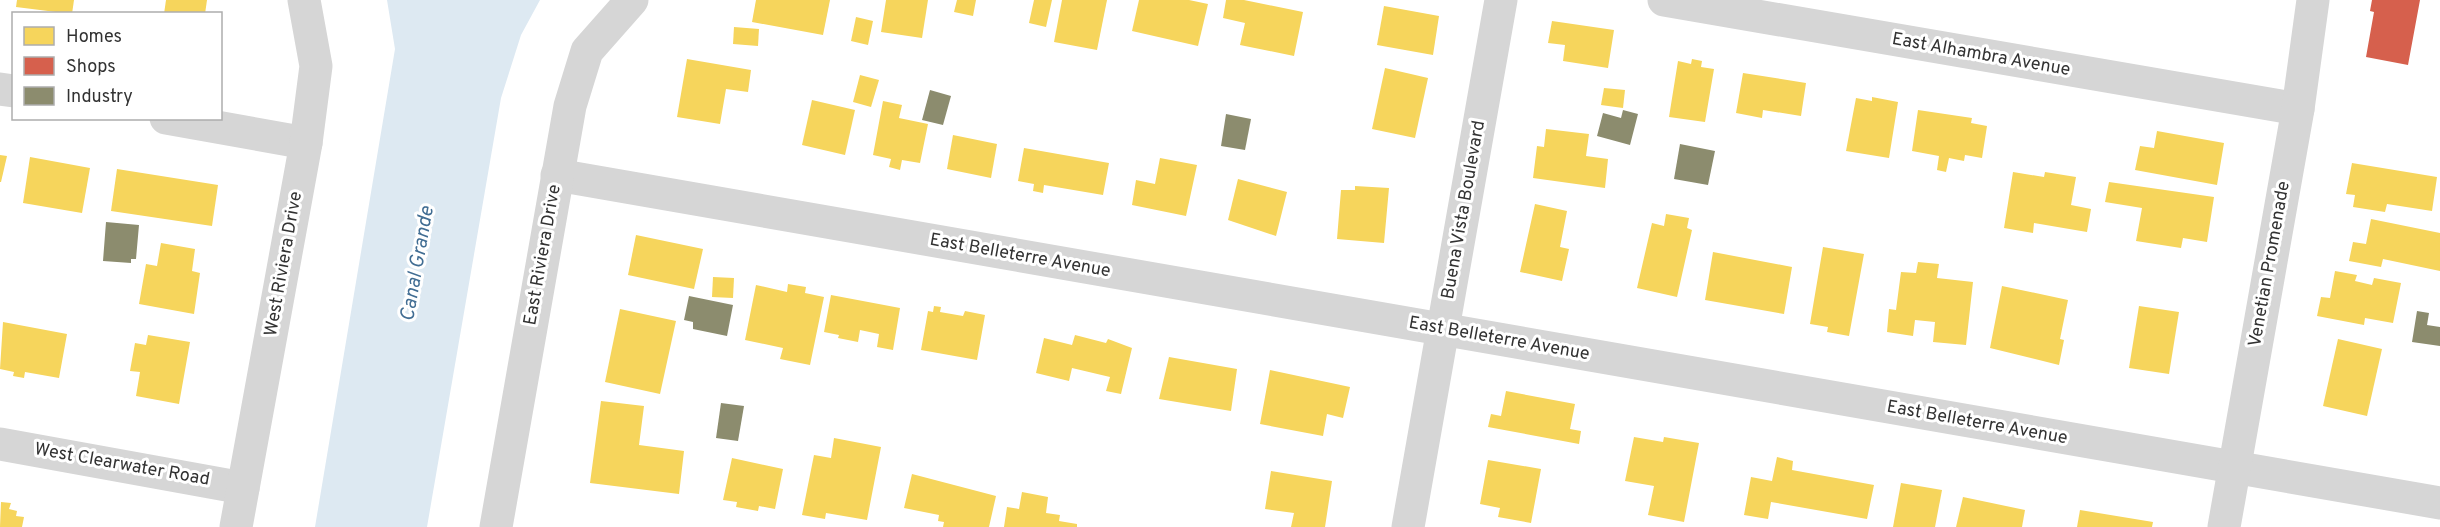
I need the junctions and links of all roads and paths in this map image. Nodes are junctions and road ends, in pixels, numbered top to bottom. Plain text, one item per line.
1 (304, 0) edge
2 (632, 0) edge
3 (1501, 0) edge
4 (1664, 0) edge
5 (2313, 0) edge
6 (2298, 109) junction
7 (177, 120) edge
8 (306, 143) junction
9 (557, 175) junction
10 (1443, 329) junction
11 (0, 444) edge
12 (2235, 468) junction
13 (243, 488) junction
14 (2440, 503) edge
15 (236, 527) edge
16 (496, 527) edge
17 (1408, 527) edge
18 (2224, 527) edge

1 - 8 street, West Riviera Drive
2 - 9 street, East Riviera Drive
3 - 10 street, Buena Vista Boulevard
4 - 6 street, East Alhambra Avenue
5 - 6 street, Venetian Promenade
6 - 12 street, Venetian Promenade
7 - 8 street
8 - 13 street, West Riviera Drive
9 - 10 street, East Belleterre Avenue
9 - 16 street, East Riviera Drive
10 - 12 street, East Belleterre Avenue
10 - 17 street, Buena Vista Boulevard
11 - 13 street, West Clearwater Road
12 - 14 street, East Belleterre Avenue
12 - 18 street, Venetian Promenade
13 - 15 street, West Riviera Drive

